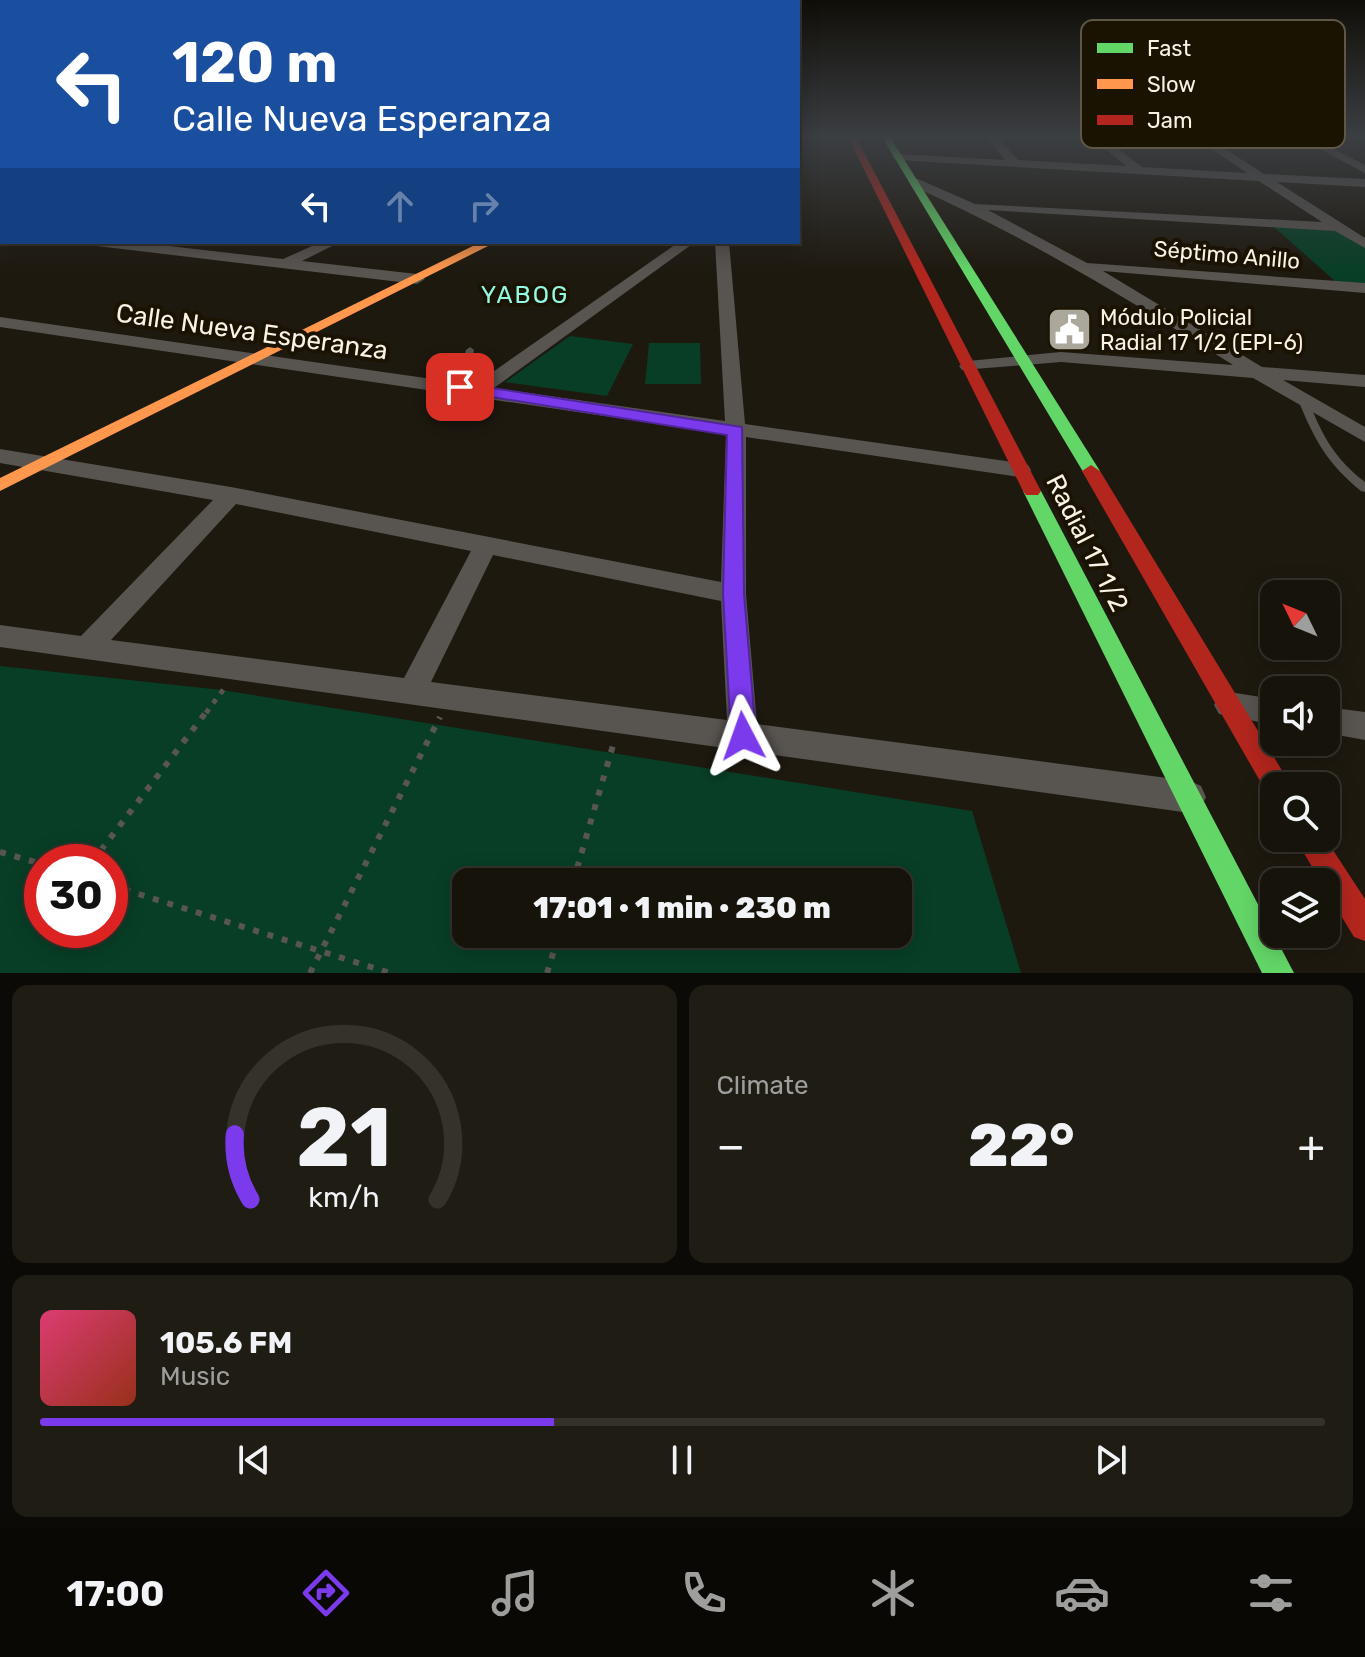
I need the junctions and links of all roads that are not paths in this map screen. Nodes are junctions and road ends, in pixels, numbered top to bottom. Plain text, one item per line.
1 (875, 182) edge
2 (914, 182) edge
3 (915, 182) edge
4 (1269, 182) edge
5 (973, 205) junction
6 (930, 207) junction
7 (1339, 227) junction
8 (152, 244) edge
9 (328, 244) edge
10 (486, 244) edge
11 (685, 244) edge
12 (722, 244) edge
13 (1365, 244) edge
14 (287, 262) junction
15 (1085, 265) junction
16 (417, 279) junction
17 (1365, 288) edge
18 (0, 322) edge
19 (470, 350) dead end
20 (257, 359) junction
21 (1025, 360) junction
22 (968, 366) junction
23 (1258, 374) junction
24 (1365, 381) edge
25 (470, 389) junction
26 (1304, 402) junction
27 (736, 431) junction
28 (1365, 436) edge
29 (0, 456) edge
30 (41, 464) junction
31 (1020, 470) junction
32 (0, 485) edge
33 (1365, 488) edge
34 (231, 495) junction
35 (487, 544) junction
36 (733, 594) junction
37 (0, 636) edge
38 (86, 648) junction
39 (411, 692) junction
40 (1229, 705) junction
41 (1260, 710) edge
42 (1340, 722) edge
43 (1365, 726) edge
44 (743, 736) junction
45 (1269, 772) edge
46 (1190, 797) junction
47 (1318, 852) edge
48 (1365, 926) edge
49 (1278, 973) edge

1 - 22 street, Radial 17 1/2
2 - 6 street, Radial 17 1/2
3 - 5 street
4 - 7 street
5 - 6 street
5 - 7 street
5 - 15 street
6 - 21 street, Radial 17 1/2
7 - 13 street
8 - 14 street
9 - 14 street
10 - 16 street
11 - 25 street
12 - 27 street
14 - 16 street
15 - 17 street, Séptimo Anillo
15 - 23 street
16 - 20 street
18 - 20 street, Calle Nueva Esperanza
19 - 25 lane
20 - 25 street, Calle Nueva Esperanza
20 - 30 street
21 - 22 street
21 - 23 street
21 - 40 street, Radial 17 1/2
22 - 31 street, Radial 17 1/2
23 - 24 street
23 - 26 street
25 - 27 street, Calle Nueva Esperanza
26 - 28 street
26 - 33 lane
27 - 31 street, Calle Nueva Esperanza
27 - 36 street
29 - 30 street
30 - 32 street
30 - 34 street
31 - 46 street, Radial 17 1/2
34 - 35 street
34 - 38 street
35 - 36 street
35 - 39 street
36 - 44 street
37 - 38 street
38 - 39 street
39 - 44 street
40 - 41 street
40 - 45 street, Radial 17 1/2
42 - 43 street
44 - 46 street
46 - 49 street, Radial 17 1/2
47 - 48 street

